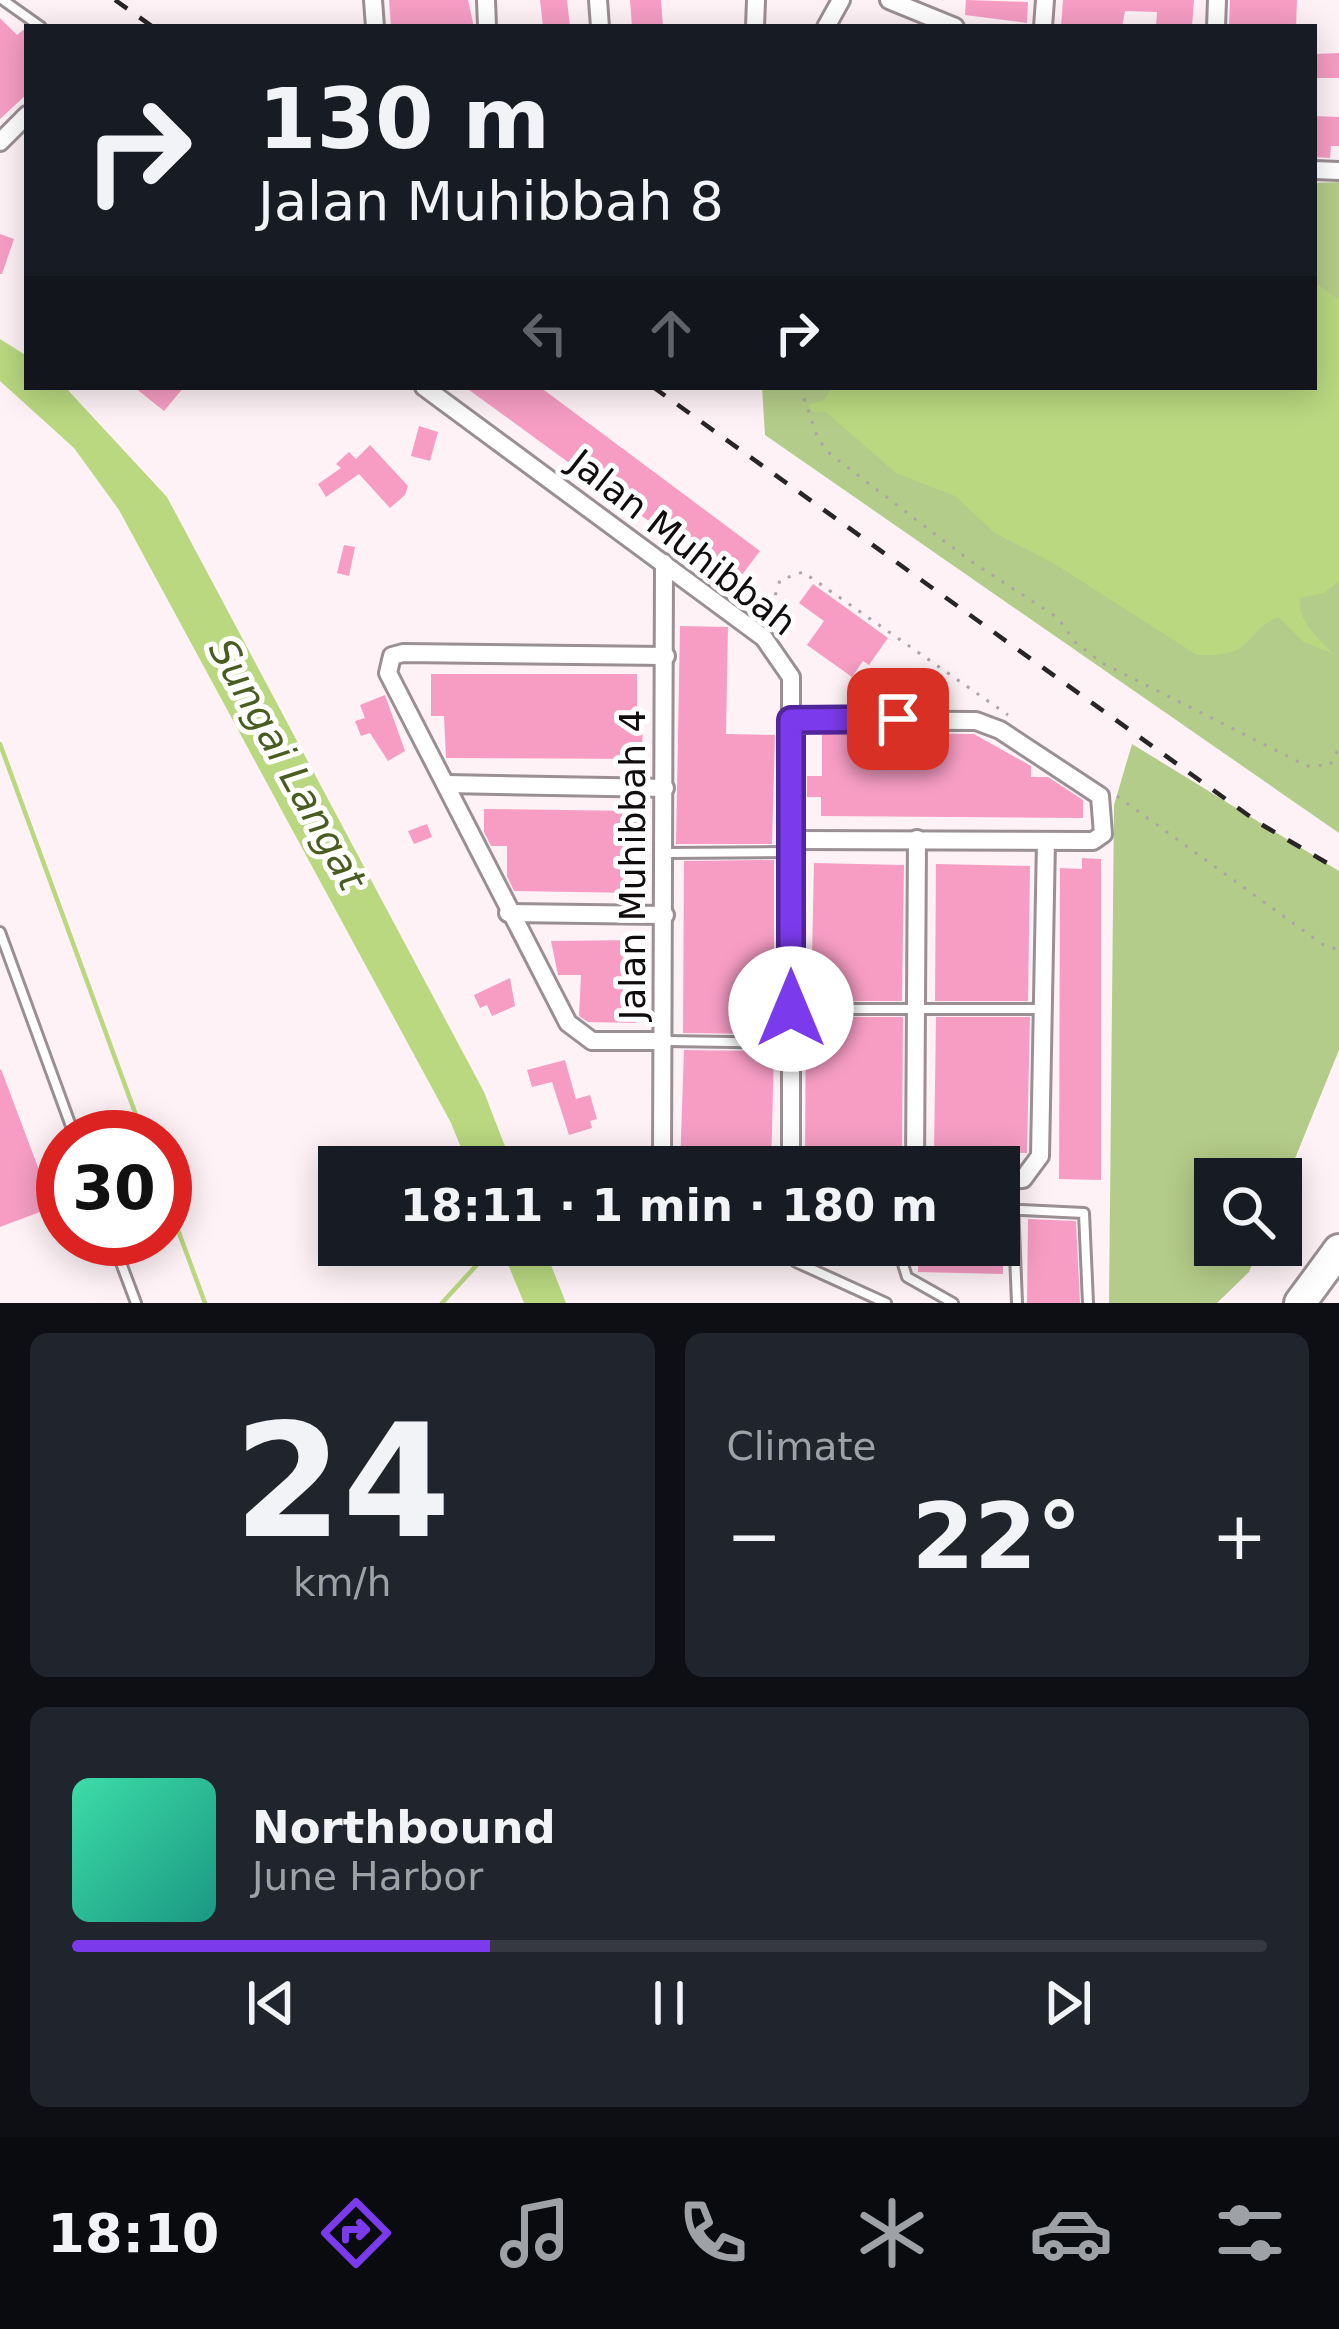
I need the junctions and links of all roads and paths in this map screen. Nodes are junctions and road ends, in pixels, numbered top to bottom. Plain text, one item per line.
1 (3, 0) edge
2 (890, 0) edge
3 (37, 24) edge
4 (948, 24) edge
5 (24, 118) edge
6 (0, 142) edge
7 (428, 390) edge
8 (801, 390) edge
9 (664, 563) junction
10 (666, 656) junction
11 (791, 720) junction
12 (1339, 748) edge
13 (446, 784) junction
14 (665, 788) junction
15 (917, 839) junction
16 (1046, 841) junction
17 (791, 846) junction
18 (666, 854) junction
19 (508, 913) junction
20 (665, 915) junction
21 (0, 932) edge
22 (916, 1008) junction
23 (791, 1009) junction
24 (1043, 1009) junction
25 (664, 1041) junction
26 (791, 1043) junction
27 (65, 1110) edge
28 (662, 1146) edge
29 (790, 1146) edge
30 (915, 1146) edge
31 (1020, 1175) edge
32 (1020, 1209) edge
33 (1339, 1250) edge
34 (122, 1266) edge
35 (805, 1266) edge
36 (904, 1266) edge
37 (1015, 1266) edge
38 (136, 1303) edge
39 (886, 1303) edge
40 (953, 1303) edge
41 (1017, 1303) edge
42 (1088, 1303) edge
43 (1300, 1303) edge

1 - 3 lane
2 - 4 street
5 - 6 street
7 - 9 street, Jalan Muhibbah
8 - 12 path
9 - 10 street, Jalan Muhibbah 4
9 - 11 street, Jalan Muhibbah
10 - 13 street
10 - 14 street, Jalan Muhibbah 4
11 - 16 street
11 - 17 street, Jalan Muhibbah
13 - 14 street
13 - 19 street
14 - 18 street, Jalan Muhibbah 4
15 - 16 street
15 - 17 street
15 - 22 street
16 - 24 street
17 - 18 lane
17 - 23 street, Jalan Muhibbah
18 - 20 street, Jalan Muhibbah 4
19 - 20 street
19 - 25 street
20 - 25 street, Jalan Muhibbah 4
21 - 27 lane
22 - 23 lane
22 - 24 lane
22 - 30 street
23 - 26 street, Jalan Muhibbah
24 - 31 street
25 - 26 lane
25 - 28 street, Jalan Muhibbah 4
26 - 29 street, Jalan Muhibbah
32 - 42 lane
33 - 43 highway
34 - 38 lane
35 - 39 lane
36 - 40 lane
37 - 41 lane

